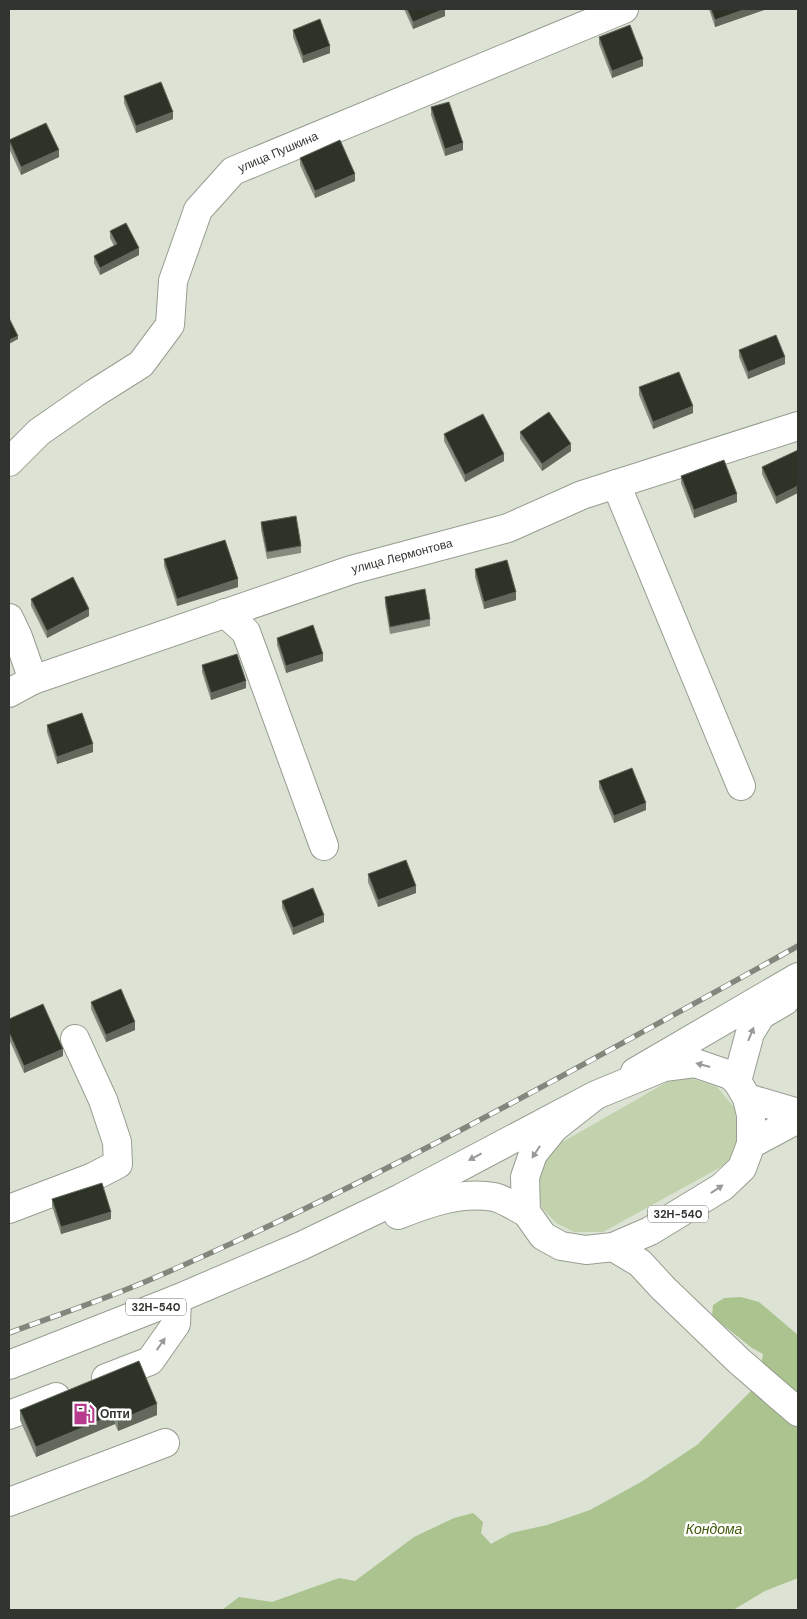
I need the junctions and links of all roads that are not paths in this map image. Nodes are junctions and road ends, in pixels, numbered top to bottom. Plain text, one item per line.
1 (624, 9) edge
2 (798, 426) edge
3 (9, 462) edge
4 (616, 484) junction
5 (225, 613) junction
6 (9, 618) edge
7 (33, 680) junction
8 (9, 693) edge
9 (741, 786) dead end
10 (324, 846) dead end
11 (798, 977) edge
12 (798, 993) edge
13 (76, 1039) dead end
14 (742, 1090) junction
15 (596, 1094) junction
16 (798, 1113) edge
17 (798, 1119) edge
18 (751, 1144) junction
19 (9, 1208) edge
20 (526, 1212) junction
21 (650, 1231) junction
22 (301, 1246) junction
23 (614, 1247) junction
24 (640, 1263) junction
25 (177, 1299) junction
26 (9, 1365) edge
27 (798, 1412) edge
28 (9, 1415) edge
29 (165, 1443) dead end
30 (9, 1502) edge

1 - 3 street, улица Пушкина
2 - 4 street, улица Лермонтова
4 - 5 street, улица Лермонтова
4 - 9 street
5 - 7 street, улица Лермонтова
5 - 10 street
6 - 7 street
7 - 8 street, улица Лермонтова
11 - 15 street, 32Н-540
14 -> 12 street, 32Н-540
13 - 19 street
14 -> 15 street, 32Н-540
14 - 16 street
14 - 18 street, 32Н-540
15 -> 20 street, 32Н-540
15 -> 22 street, 32Н-540
17 - 18 street
21 -> 18 street, 32Н-540
20 - 22 street, 32Н-540
20 - 23 street, 32Н-540
21 - 23 street, 32Н-540
21 - 24 street
22 - 25 street, 32Н-540
23 - 24 street
24 - 27 street
25 - 26 street, 32Н-540
28 -> 25 street
29 - 30 street

